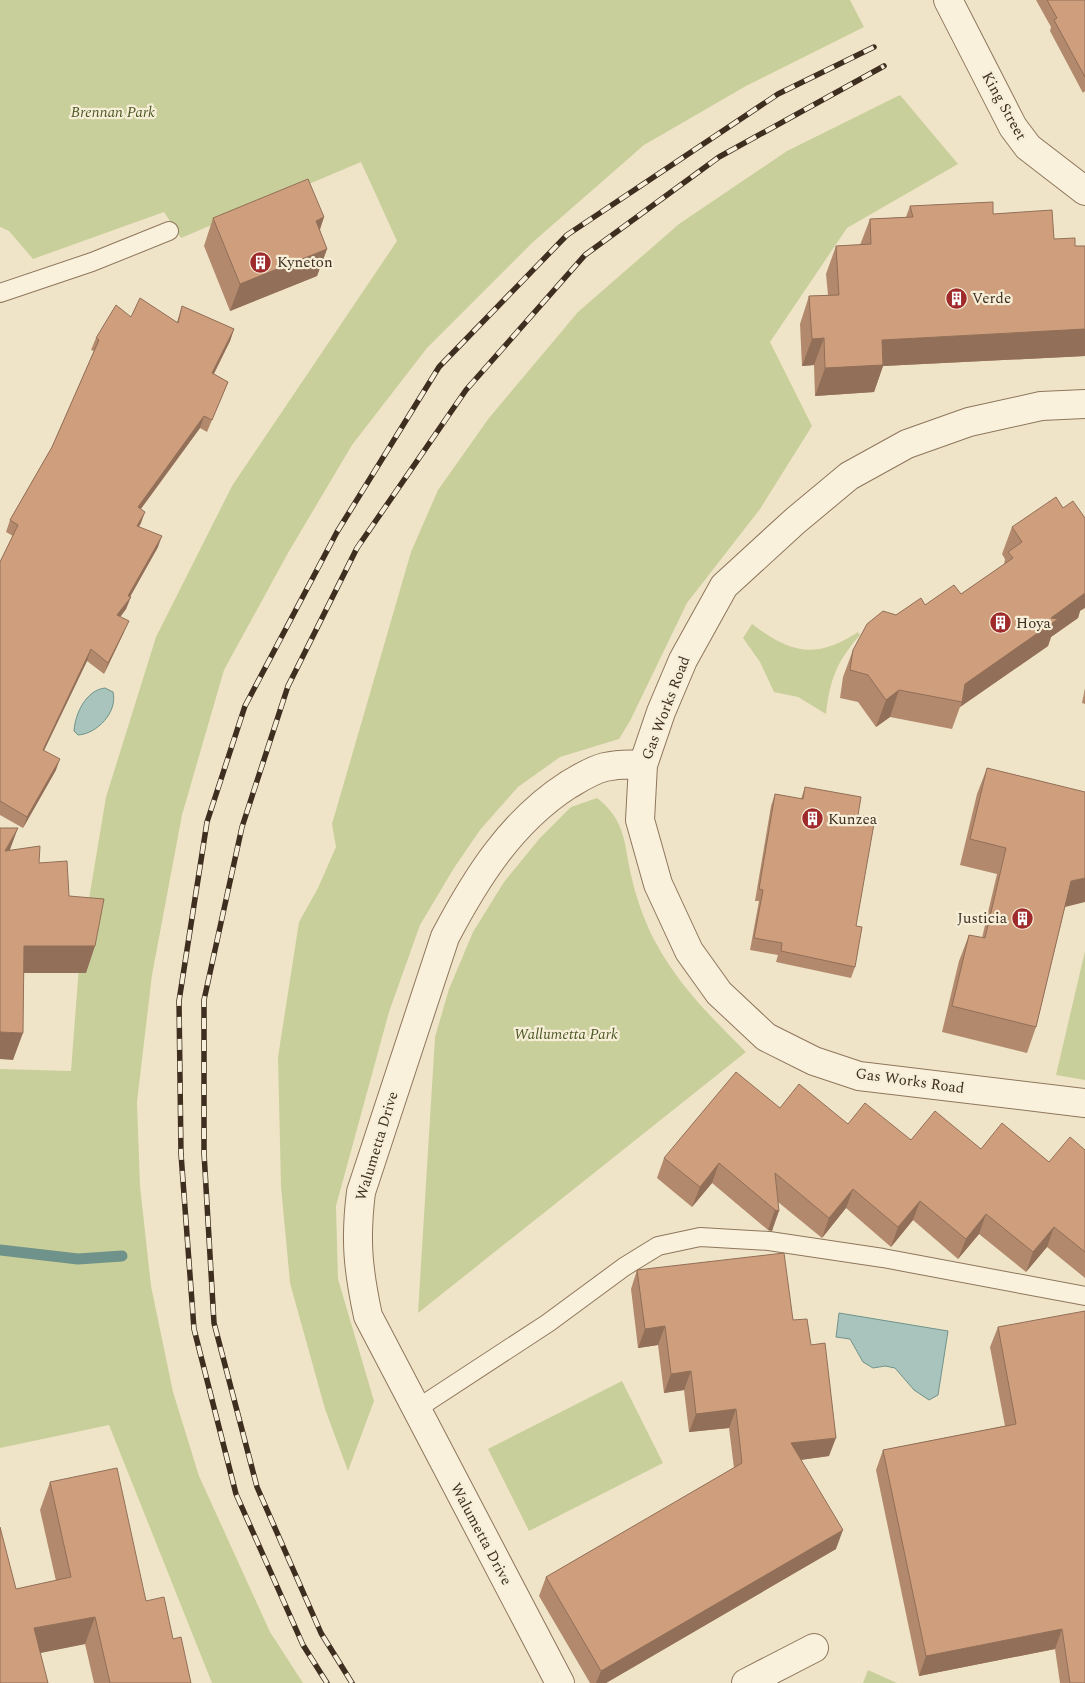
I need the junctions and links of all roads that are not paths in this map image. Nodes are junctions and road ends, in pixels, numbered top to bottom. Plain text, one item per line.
1 (948, 0) edge
2 (1085, 191) edge
3 (169, 231) dead end
4 (0, 293) edge
5 (1085, 404) edge
6 (643, 765) junction
7 (1085, 1103) edge
8 (1085, 1296) edge
9 (415, 1410) junction
10 (814, 1648) dead end
11 (560, 1683) edge
12 (746, 1683) edge

1 - 2 street, King Street
3 - 4 lane
5 - 6 street, Gas Works Road
6 - 7 street, Gas Works Road
6 - 9 street, Walumetta Drive
8 - 9 lane
9 - 11 street, Walumetta Drive
10 - 12 street

